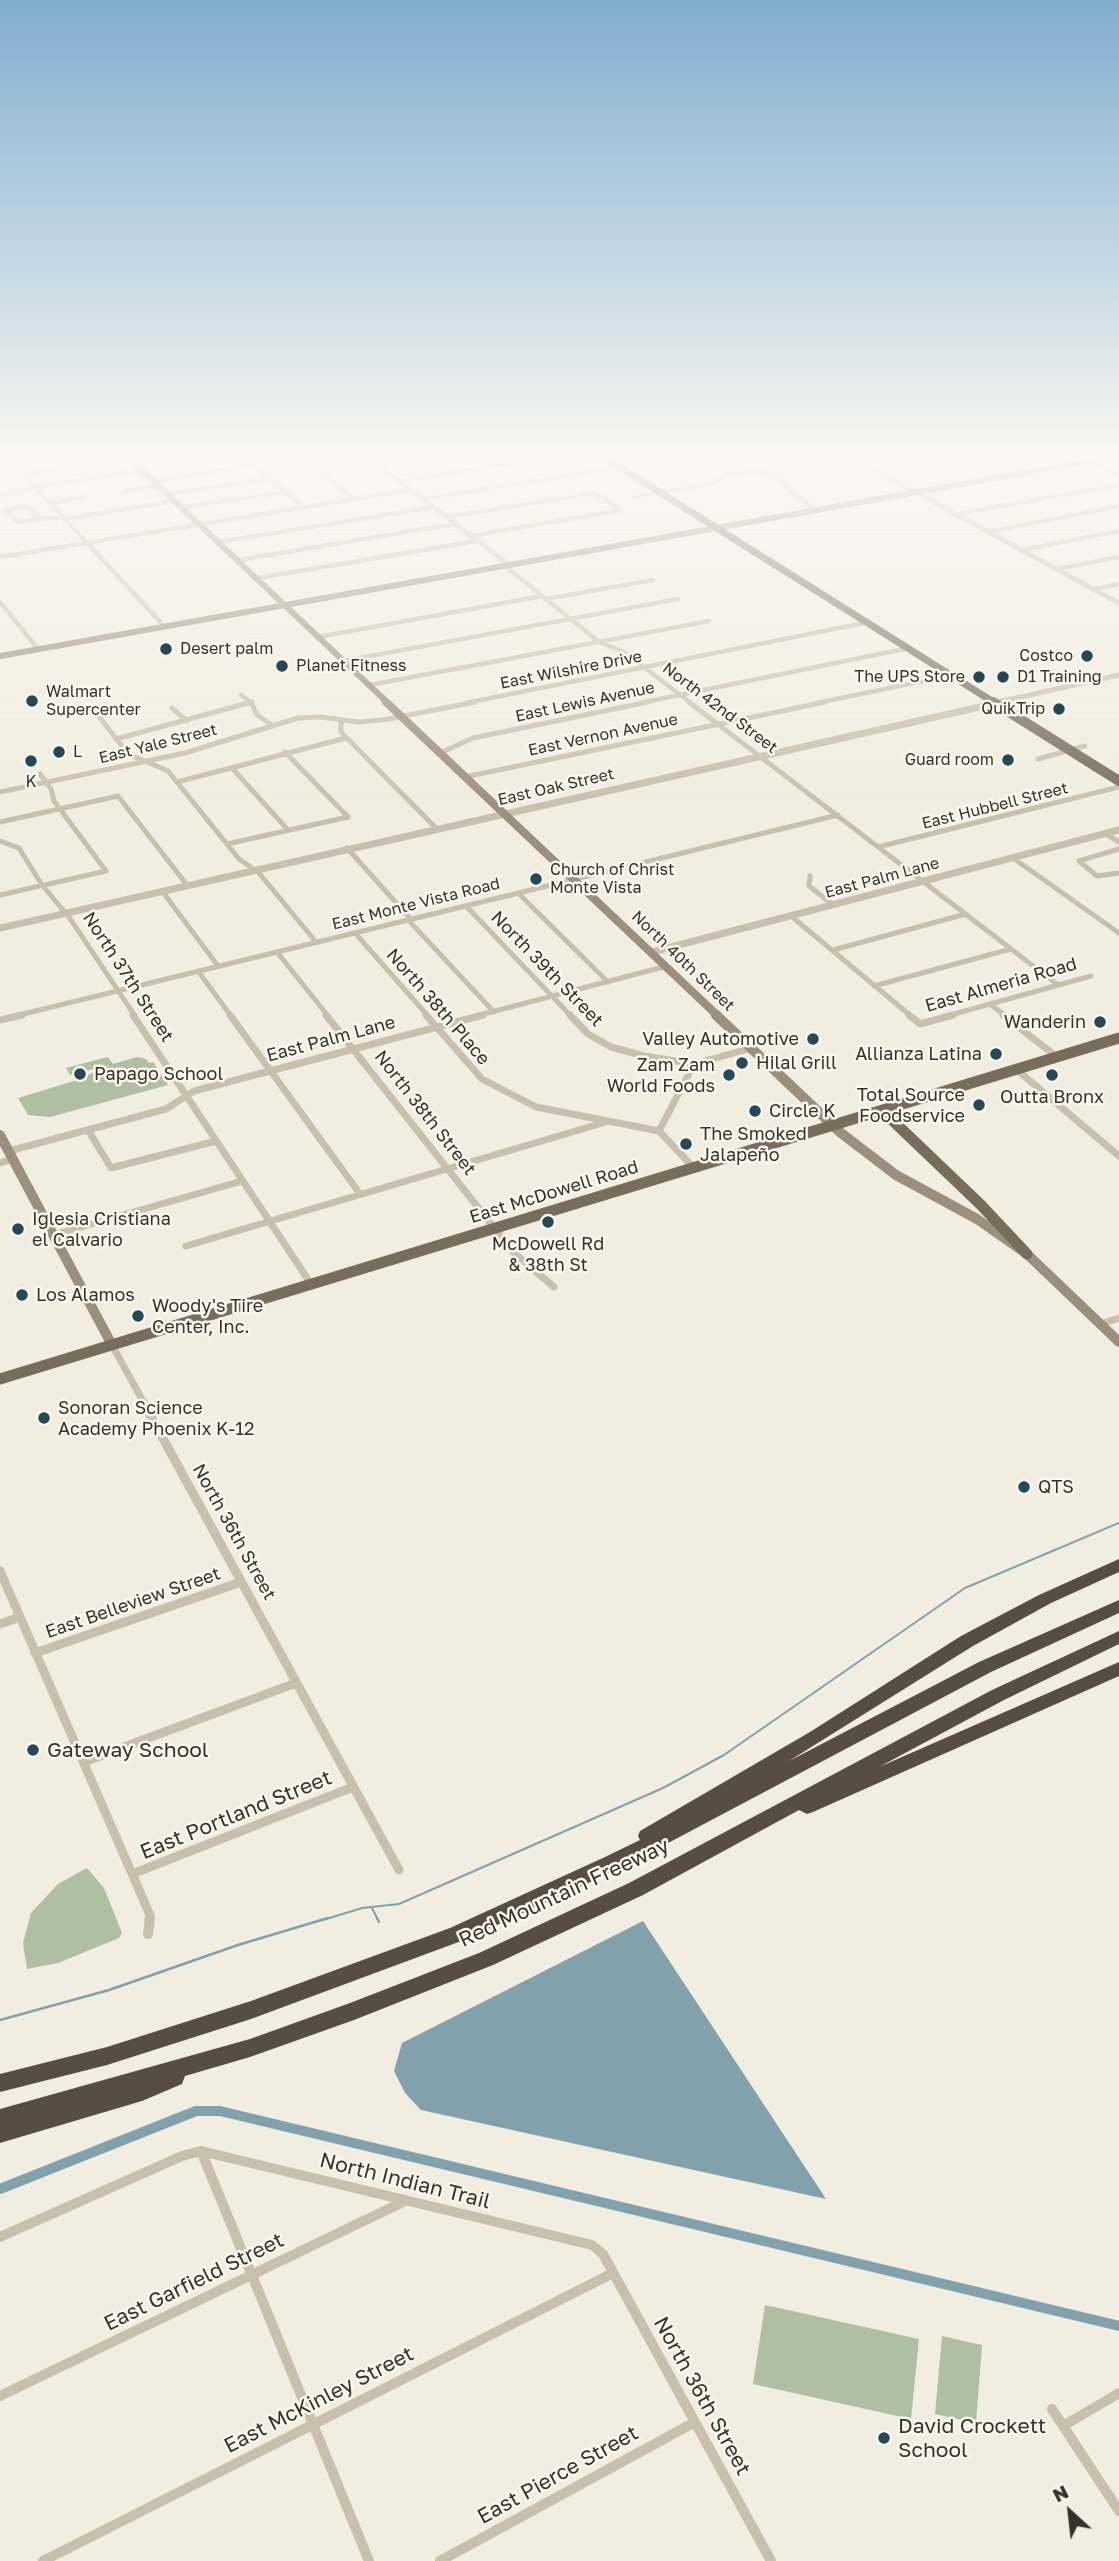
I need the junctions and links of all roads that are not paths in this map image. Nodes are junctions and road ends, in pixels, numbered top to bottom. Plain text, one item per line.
1 (117, 576) edge
2 (254, 576) edge
3 (278, 576) edge
4 (442, 576) edge
5 (519, 576) edge
6 (787, 576) edge
7 (1069, 576) edge
8 (258, 579) junction
9 (653, 580) dead end
10 (1119, 584) edge
11 (1094, 589) junction
12 (543, 598) junction
13 (678, 599) dead end
14 (0, 602) edge
15 (1119, 603) edge
16 (284, 604) junction
17 (569, 619) junction
18 (709, 621) dead end
19 (865, 623) junction
20 (164, 626) junction
21 (317, 637) junction
22 (599, 642) junction
23 (38, 649) junction
24 (906, 649) junction
25 (0, 656) edge
26 (343, 661) junction
27 (644, 668) junction
28 (1119, 675) edge
29 (947, 676) junction
30 (370, 685) junction
31 (242, 695) dead end
32 (679, 695) junction
33 (252, 702) junction
34 (992, 704) junction
35 (172, 708) dead end
36 (94, 710) dead end
37 (402, 717) junction
38 (187, 721) junction
39 (341, 721) junction
40 (716, 723) junction
41 (272, 725) junction
42 (346, 738) junction
43 (116, 739) junction
44 (1085, 746) dead end
45 (1066, 750) junction
46 (285, 751) junction
47 (440, 753) junction
48 (759, 756) junction
49 (1036, 757) dead end
50 (146, 762) junction
51 (232, 768) junction
52 (40, 774) dead end
53 (466, 777) junction
54 (177, 782) junction
55 (46, 783) junction
56 (1119, 786) edge
57 (0, 792) edge
58 (59, 808) junction
59 (504, 813) junction
60 (838, 816) junction
61 (0, 822) edge
62 (436, 828) junction
63 (288, 830) junction
64 (1119, 830) edge
65 (1106, 834) junction
66 (0, 841) edge
67 (1117, 841) edge
68 (227, 844) junction
69 (878, 847) junction
70 (347, 848) junction
71 (1119, 849) edge
72 (1013, 858) junction
73 (255, 870) junction
74 (1119, 873) edge
75 (810, 876) dead end
76 (574, 880) junction
77 (923, 881) junction
78 (43, 885) junction
79 (187, 885) junction
80 (162, 891) junction
81 (518, 894) junction
82 (0, 895) edge
83 (833, 905) junction
84 (466, 906) junction
85 (65, 913) junction
86 (966, 914) junction
87 (792, 916) junction
88 (410, 920) junction
89 (0, 928) edge
90 (355, 933) junction
91 (1119, 933) edge
92 (316, 942) junction
93 (1011, 949) junction
94 (833, 950) junction
95 (277, 952) junction
96 (652, 952) junction
97 (218, 966) junction
98 (667, 966) junction
99 (198, 971) junction
100 (1091, 976) dead end
101 (608, 982) junction
102 (1058, 985) junction
103 (874, 986) junction
104 (117, 991) junction
105 (552, 997) junction
106 (991, 1005) junction
107 (494, 1012) junction
108 (0, 1020) edge
109 (435, 1027) junction
110 (1119, 1038) edge
111 (752, 1048) junction
112 (354, 1049) junction
113 (1058, 1057) junction
114 (694, 1064) junction
115 (1017, 1070) junction
116 (270, 1071) junction
117 (185, 1094) junction
118 (890, 1109) junction
119 (607, 1122) junction
120 (833, 1126) junction
121 (88, 1130) junction
122 (659, 1131) junction
123 (0, 1135) edge
124 (216, 1141) junction
125 (11, 1155) junction
126 (1119, 1156) edge
127 (0, 1163) edge
128 (448, 1168) junction
129 (694, 1168) junction
130 (242, 1181) junction
131 (360, 1194) junction
132 (269, 1221) junction
133 (495, 1228) junction
134 (53, 1235) junction
135 (186, 1247) dead end
136 (1027, 1254) junction
137 (311, 1283) junction
138 (554, 1287) dead end
139 (1118, 1320) edge
140 (1101, 1324) junction
141 (1119, 1342) edge
142 (112, 1345) junction
143 (0, 1379) edge
144 (1119, 1565) edge
145 (0, 1571) edge
146 (241, 1581) junction
147 (1119, 1606) edge
148 (20, 1617) junction
149 (0, 1624) edge
150 (1119, 1637) edge
151 (35, 1653) junction
152 (1119, 1669) edge
153 (296, 1683) junction
154 (84, 1762) junction
155 (353, 1787) junction
156 (747, 1830) junction
157 (399, 1870) dead end
158 (132, 1874) junction
159 (581, 1878) junction
160 (148, 1934) dead end
161 (177, 2034) junction
162 (218, 2058) junction
163 (0, 2074) edge
164 (0, 2082) edge
165 (0, 2119) edge
166 (0, 2133) edge
167 (201, 2151) junction
168 (405, 2201) junction
169 (0, 2237) edge
170 (599, 2249) joint
171 (613, 2273) junction
172 (252, 2276) junction
173 (1119, 2393) edge
174 (0, 2396) edge
175 (1052, 2409) dead end
176 (695, 2422) junction
177 (313, 2424) junction
178 (1063, 2426) junction
179 (1119, 2511) edge
180 (43, 2561) edge
181 (369, 2561) edge
182 (440, 2561) edge
183 (771, 2561) edge

1 - 20 street
2 - 8 main road, North 40th Street
3 - 8 street
4 - 16 main road
5 - 12 street, North 42nd Street
6 - 19 main road
7 - 11 street
8 - 16 main road, North 40th Street
9 - 12 street
10 - 11 street
11 - 15 street
12 - 17 street, North 42nd Street
12 - 21 street
13 - 17 street
14 - 23 street
16 - 20 main road
16 - 21 main road, North 40th Street
17 - 22 street, North 42nd Street
17 - 26 street
18 - 22 street
19 - 24 main road
19 - 27 street, East Wilshire Drive
20 - 23 main road
21 - 26 main road, North 40th Street
22 - 27 street, North 42nd Street
22 - 30 street
23 - 25 main road
24 - 29 main road
24 - 32 street, East Lewis Avenue
26 - 30 main road, North 40th Street
27 - 32 street, North 42nd Street
27 - 37 street, East Wilshire Drive
28 - 34 street, East Oak Street
29 - 34 main road
29 - 40 street, East Vernon Avenue
30 - 37 main road, North 40th Street
31 - 33 street
32 - 40 street, North 42nd Street
32 - 47 street, East Lewis Avenue
33 - 38 street
33 - 41 street
34 - 45 main road
34 - 48 street, East Oak Street
35 - 38 street
36 - 43 street
37 - 39 street, East Yale Street
37 - 47 main road, North 40th Street
38 - 43 street
39 - 41 street, East Yale Street
39 - 42 street
40 - 48 street, North 42nd Street
40 - 53 street, East Vernon Avenue
41 - 50 street, East Yale Street
42 - 46 street
42 - 62 street
43 - 50 street
44 - 45 street
45 - 49 street
45 - 56 main road
46 - 51 street
46 - 63 street
47 - 53 main road, North 40th Street
48 - 59 street, East Oak Street
48 - 60 street, North 42nd Street
50 - 54 street
50 - 55 street, East Yale Street
51 - 54 street
51 - 63 street
52 - 55 street
53 - 59 main road, North 40th Street
54 - 68 street
55 - 57 street, East Yale Street
55 - 58 street
56 - 69 street, East Hubbell Street
58 - 61 street
58 - 78 street
58 - 79 street
59 - 62 street, East Oak Street
59 - 76 main road, North 40th Street
60 - 69 street, North 42nd Street
60 - 76 street, East Monte Vista Road
62 - 70 street, East Oak Street
63 - 68 street
64 - 65 street, East Palm Lane
65 - 67 street
65 - 72 street, East Palm Lane
66 - 78 street, North 37th Street
68 - 73 street
69 - 77 street, North 42nd Street
70 - 73 street, East Oak Street
70 - 88 street
71 - 74 street
72 - 77 street, East Palm Lane
72 - 91 street
73 - 79 street, East Oak Street
73 - 92 street
75 - 83 street
76 - 81 street, East Monte Vista Road
76 - 96 main road, North 40th Street
77 - 83 street, East Palm Lane
77 - 86 street, North 42nd Street
78 - 82 street
78 - 85 street, North 37th Street
79 - 80 street, East Oak Street
80 - 85 street, East Oak Street
80 - 97 street
81 - 84 street, East Monte Vista Road
81 - 101 street
83 - 87 street, East Palm Lane
84 - 88 street, East Monte Vista Road
84 - 105 street, North 39th Street
85 - 89 street, East Oak Street
85 - 104 street, North 37th Street
86 - 93 street, North 42nd Street
86 - 94 street
87 - 94 street
87 - 96 street, East Palm Lane
88 - 90 street, East Monte Vista Road
88 - 107 street
90 - 92 street, East Monte Vista Road
90 - 109 street, North 38th Place
92 - 95 street, East Monte Vista Road
93 - 102 street, North 42nd Street
93 - 103 street
94 - 103 street
95 - 97 street, East Monte Vista Road
95 - 112 street, North 38th Street
96 - 98 main road, North 40th Street
97 - 99 street, East Monte Vista Road
98 - 101 street, East Palm Lane
98 - 111 main road, North 40th Street
99 - 104 street, East Monte Vista Road
99 - 116 street
100 - 102 street, East Almeria Road
101 - 105 street, East Palm Lane
102 - 106 street, East Almeria Road
103 - 106 street, East Almeria Road
104 - 108 street, East Monte Vista Road
104 - 117 street, North 37th Street
105 - 107 street, East Palm Lane
105 - 114 street, North 39th Street
106 - 113 street
107 - 109 street, East Palm Lane
109 - 112 street, East Palm Lane
109 - 119 street, North 38th Place
110 - 113 main road, East McDowell Road
111 - 114 street
111 - 120 main road, North 40th Street
112 - 116 street, East Palm Lane
112 - 128 street, North 38th Street
113 - 115 main road, East McDowell Road
114 - 122 street
115 - 118 main road, East McDowell Road
115 - 126 street
116 - 117 street, East Palm Lane
116 - 131 street
117 - 121 street, East Palm Lane
117 - 124 street, North 37th Street
118 - 120 main road, East McDowell Road
118 - 136 main road
119 - 122 street, North 38th Place
119 - 128 street
120 - 129 main road, East McDowell Road
120 - 136 main road, North 40th Street
121 - 124 street
121 - 125 street, East Palm Lane
122 - 129 street
123 - 125 main road, North 36th Street
124 - 130 street, North 37th Street
125 - 127 street, East Palm Lane
125 - 134 main road, North 36th Street
128 - 131 street
128 - 133 street, North 38th Street
129 - 133 main road, East McDowell Road
130 - 132 street, North 37th Street
130 - 134 street
131 - 132 street
132 - 135 street
132 - 137 street, North 37th Street
133 - 137 main road, East McDowell Road
133 - 138 street, North 38th Street
134 - 142 main road, North 36th Street
136 - 140 main road, North 40th Street
137 - 142 main road, East McDowell Road
139 - 140 street
140 - 141 main road, North 40th Street
142 - 143 main road, East McDowell Road
142 - 146 street, North 36th Street
144 - 159 highway
145 - 148 street
146 - 151 street, East Belleview Street
146 - 153 street, North 36th Street
147 - 159 highway, Red Mountain Freeway
148 - 149 street
148 - 151 street
150 - 156 highway, Red Mountain Freeway
151 - 154 street
152 - 156 highway
153 - 154 street
153 - 155 street, North 36th Street
154 - 158 street
155 - 157 street, North 36th Street
155 - 158 street, East Portland Street
156 - 162 highway, Red Mountain Freeway
158 - 160 street
159 - 161 highway, Red Mountain Freeway
161 - 163 highway
161 - 164 highway, Red Mountain Freeway
162 - 165 highway, Red Mountain Freeway
162 - 166 highway
167 - 168 street, North Indian Trail
167 - 169 street
167 - 172 street
168 - 170 street, North Indian Trail
168 - 172 street, East Garfield Street
170 - 171 street, North 36th Street
171 - 176 street, North 36th Street
171 - 177 street, East McKinley Street
172 - 174 street, East Garfield Street
172 - 177 street
173 - 178 street
175 - 178 street
176 - 182 street, East Pierce Street
176 - 183 street, North 36th Street
177 - 180 street, East McKinley Street
177 - 181 street
178 - 179 street

